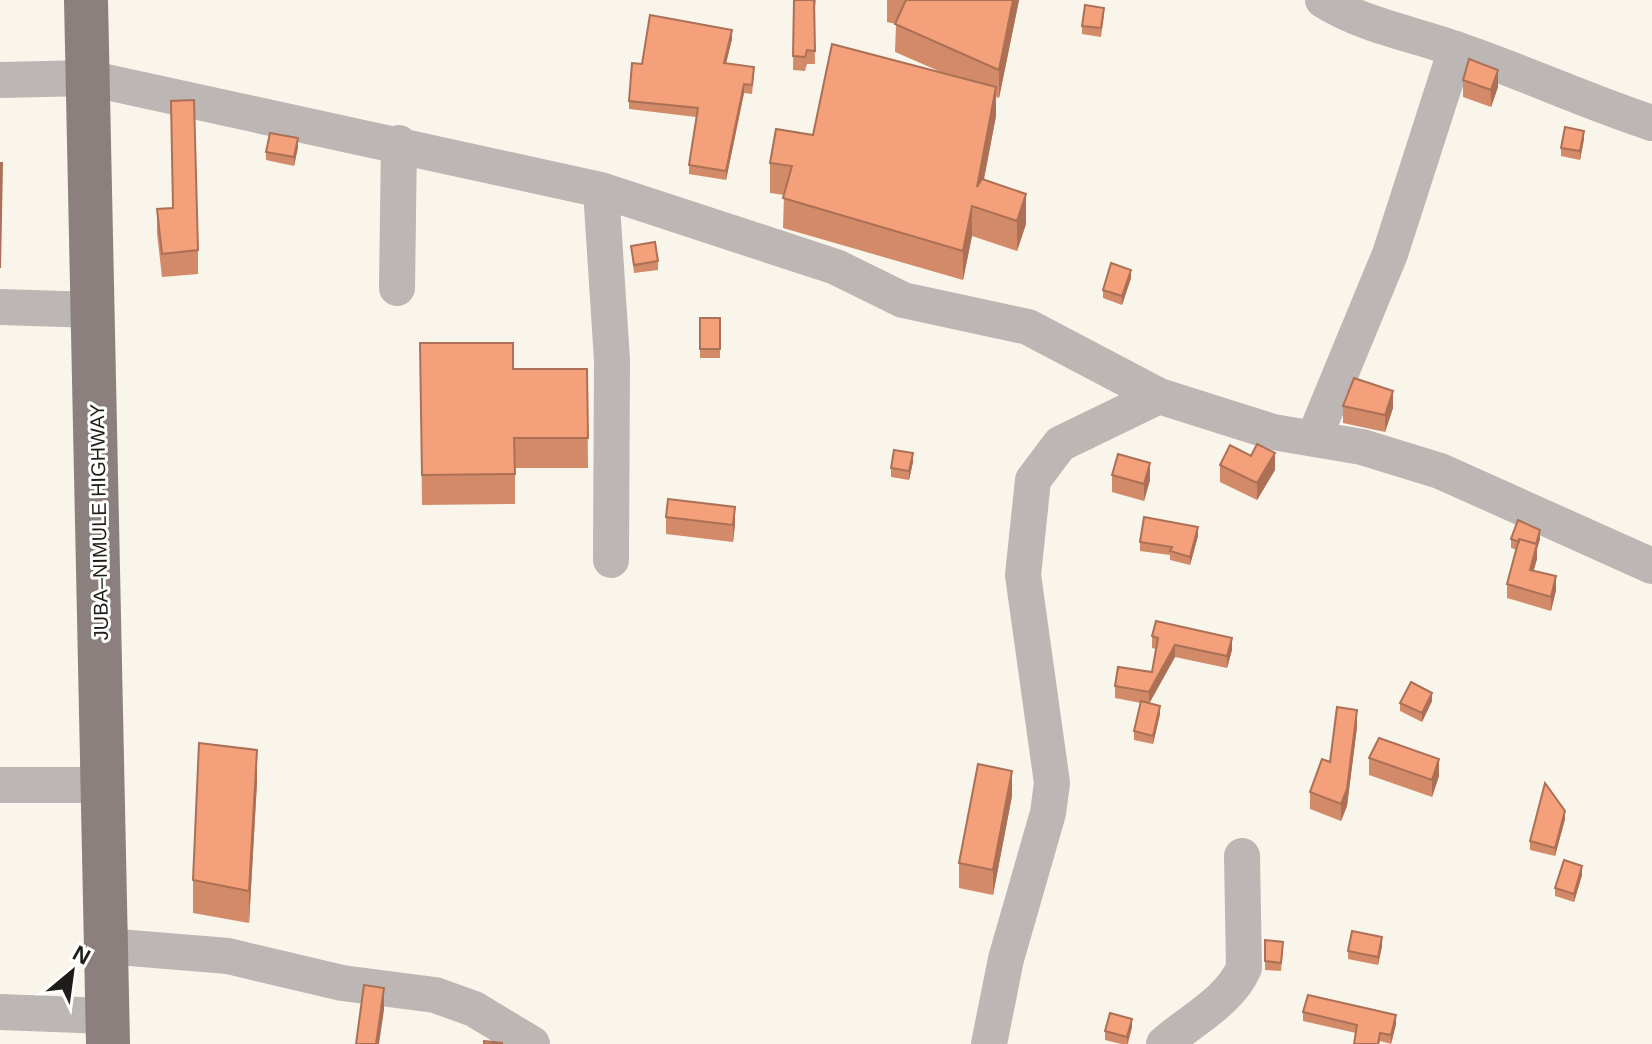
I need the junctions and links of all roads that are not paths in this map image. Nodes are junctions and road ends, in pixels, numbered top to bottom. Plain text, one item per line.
1 (86, 0) edge
2 (1323, 0) edge
3 (1456, 49) junction
4 (88, 78) junction
5 (0, 80) edge
6 (1652, 123) edge
7 (399, 143) junction
8 (601, 190) junction
9 (397, 288) dead end
10 (0, 307) edge
11 (95, 310) junction
12 (1159, 396) junction
13 (1314, 438) junction
14 (611, 560) dead end
15 (1652, 566) edge
16 (0, 785) edge
17 (104, 785) junction
18 (1242, 856) dead end
19 (106, 946) junction
20 (0, 1012) edge
21 (108, 1030) edge
22 (532, 1044) edge
23 (989, 1044) edge
24 (1164, 1044) edge

1 - 4 main road, JUBA–NIMULE HIGHWAY
2 - 3 street
3 - 6 street
3 - 13 street
4 - 5 street
4 - 7 street
4 - 11 main road, JUBA–NIMULE HIGHWAY
7 - 8 street
7 - 9 street
8 - 12 street
8 - 14 street
10 - 11 street
11 - 17 main road, JUBA–NIMULE HIGHWAY
12 - 13 street
12 - 23 street
13 - 15 street
16 - 17 street
17 - 19 main road, JUBA–NIMULE HIGHWAY
18 - 24 street
19 - 21 main road, JUBA–NIMULE HIGHWAY
19 - 22 street
20 - 21 street

